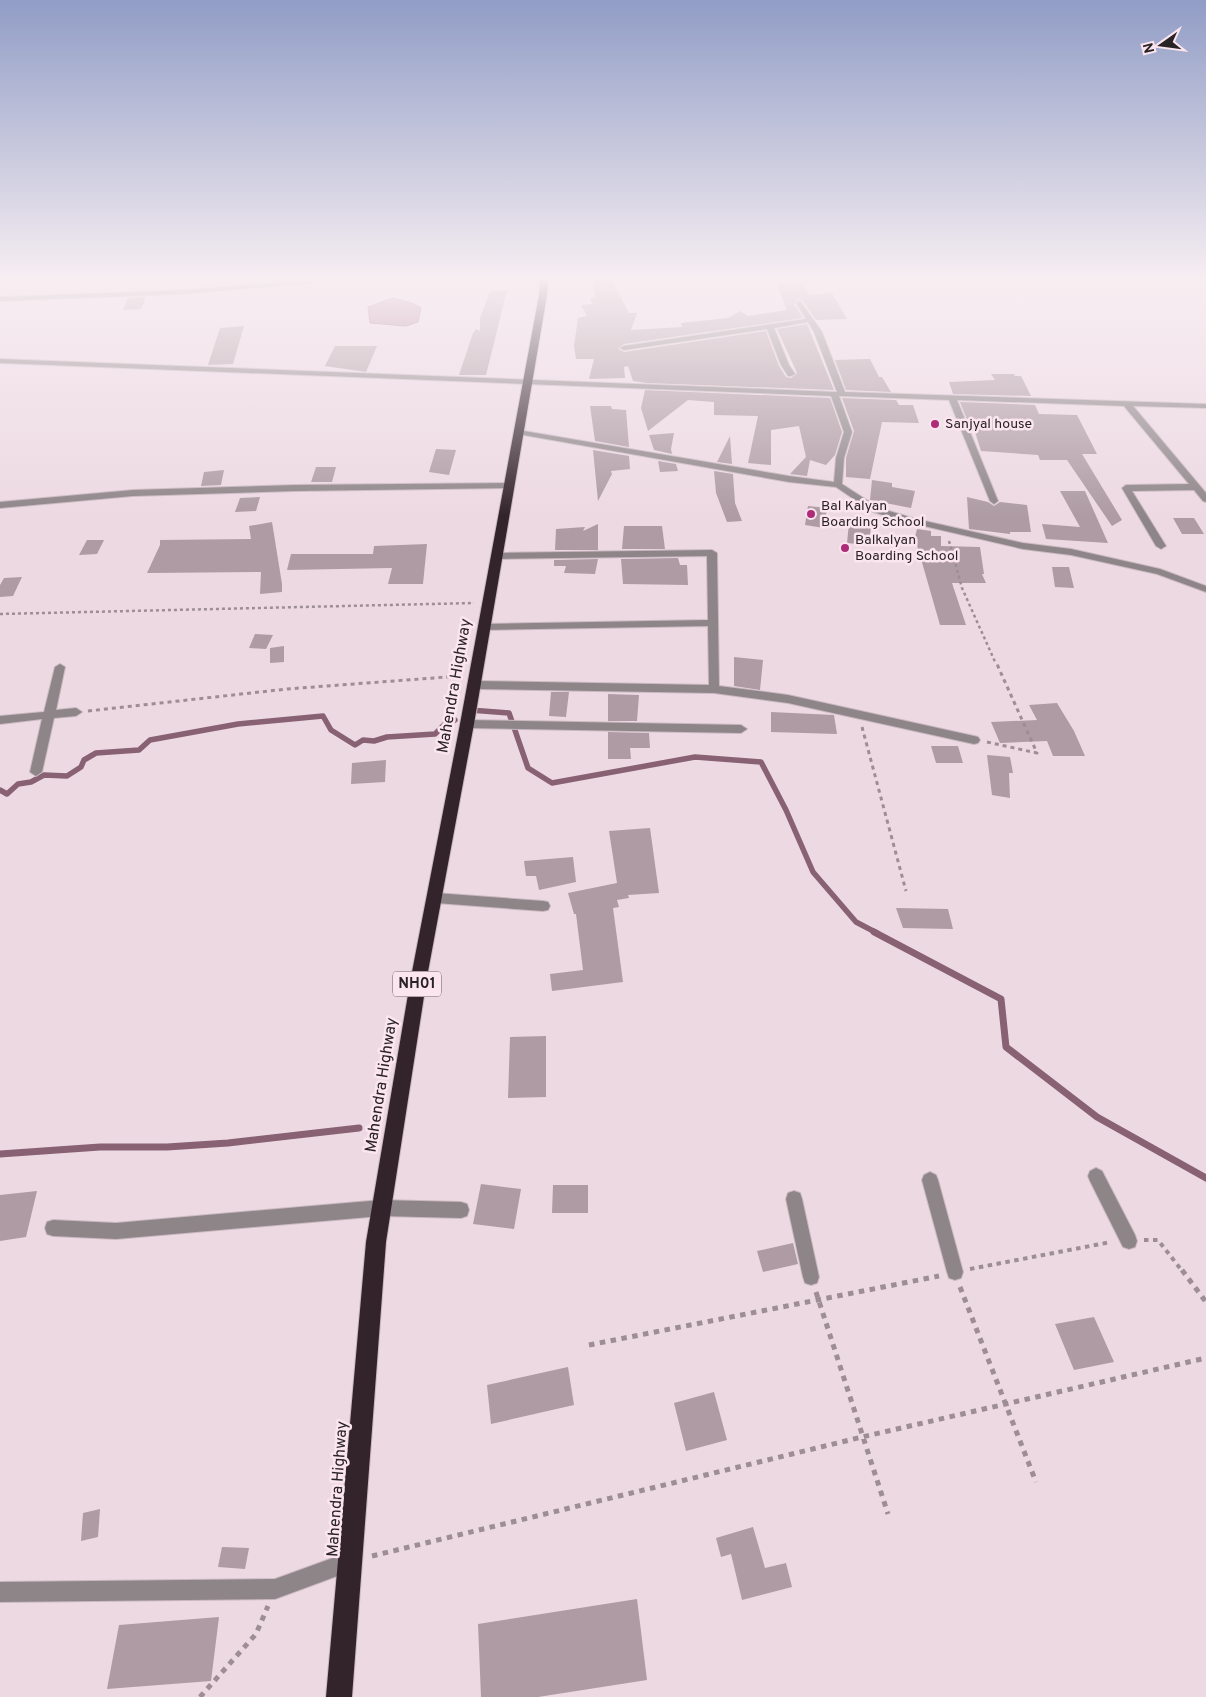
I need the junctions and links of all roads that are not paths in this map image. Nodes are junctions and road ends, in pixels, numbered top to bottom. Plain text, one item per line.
1 (531, 357) edge
2 (782, 357) edge
3 (826, 357) edge
4 (0, 361) edge
5 (791, 374) dead end
6 (527, 380) junction
7 (838, 394) junction
8 (952, 398) junction
9 (1127, 404) junction
10 (1206, 406) edge
11 (518, 432) junction
12 (838, 485) junction
13 (508, 486) junction
14 (1196, 487) junction
15 (1206, 499) edge
16 (994, 501) dead end
17 (0, 505) edge
18 (1160, 546) dead end
19 (497, 556) junction
20 (1206, 589) edge
21 (713, 622) junction
22 (484, 627) junction
23 (60, 667) dead end
24 (475, 680) junction
25 (714, 689) junction
26 (76, 712) road end
27 (49, 715) junction
28 (0, 720) edge
29 (467, 724) junction
30 (741, 729) dead end
31 (974, 740) road end
32 (36, 772) dead end
33 (436, 898) junction
34 (543, 906) dead end
35 (1096, 1176) dead end
36 (930, 1180) dead end
37 (794, 1199) dead end
38 (381, 1208) junction
39 (461, 1210) dead end
40 (53, 1228) dead end
41 (1129, 1241) road end
42 (955, 1272) road end
43 (811, 1277) road end
44 (352, 1561) junction
45 (0, 1592) edge
46 (339, 1697) edge

1 - 6 highway, Mahendra Highway / NH01
2 - 5 street
3 - 7 street
4 - 6 street
6 - 7 street
6 - 11 highway, Mahendra Highway / NH01
7 - 8 street
7 - 12 street
8 - 9 street
8 - 16 street
9 - 10 street
9 - 14 street
11 - 12 street
11 - 13 highway, Mahendra Highway / NH01
12 - 20 street
13 - 17 street
13 - 19 highway, Mahendra Highway / NH01
14 - 15 street
14 - 18 street
19 - 21 street
19 - 22 highway, Mahendra Highway / NH01
21 - 22 street
21 - 25 street
22 - 24 highway, Mahendra Highway / NH01
23 - 27 street
24 - 25 street
24 - 29 highway, Mahendra Highway / NH01
25 - 31 street
26 - 27 street
27 - 28 street
27 - 32 street
29 - 30 street
29 - 33 highway, Mahendra Highway / NH01
33 - 34 street
33 - 38 highway, Mahendra Highway / NH01
35 - 41 street
36 - 42 street
37 - 43 street
38 - 39 street
38 - 40 street
38 - 44 highway, Mahendra Highway / NH01
44 - 45 street
44 - 46 highway, Mahendra Highway / NH01

